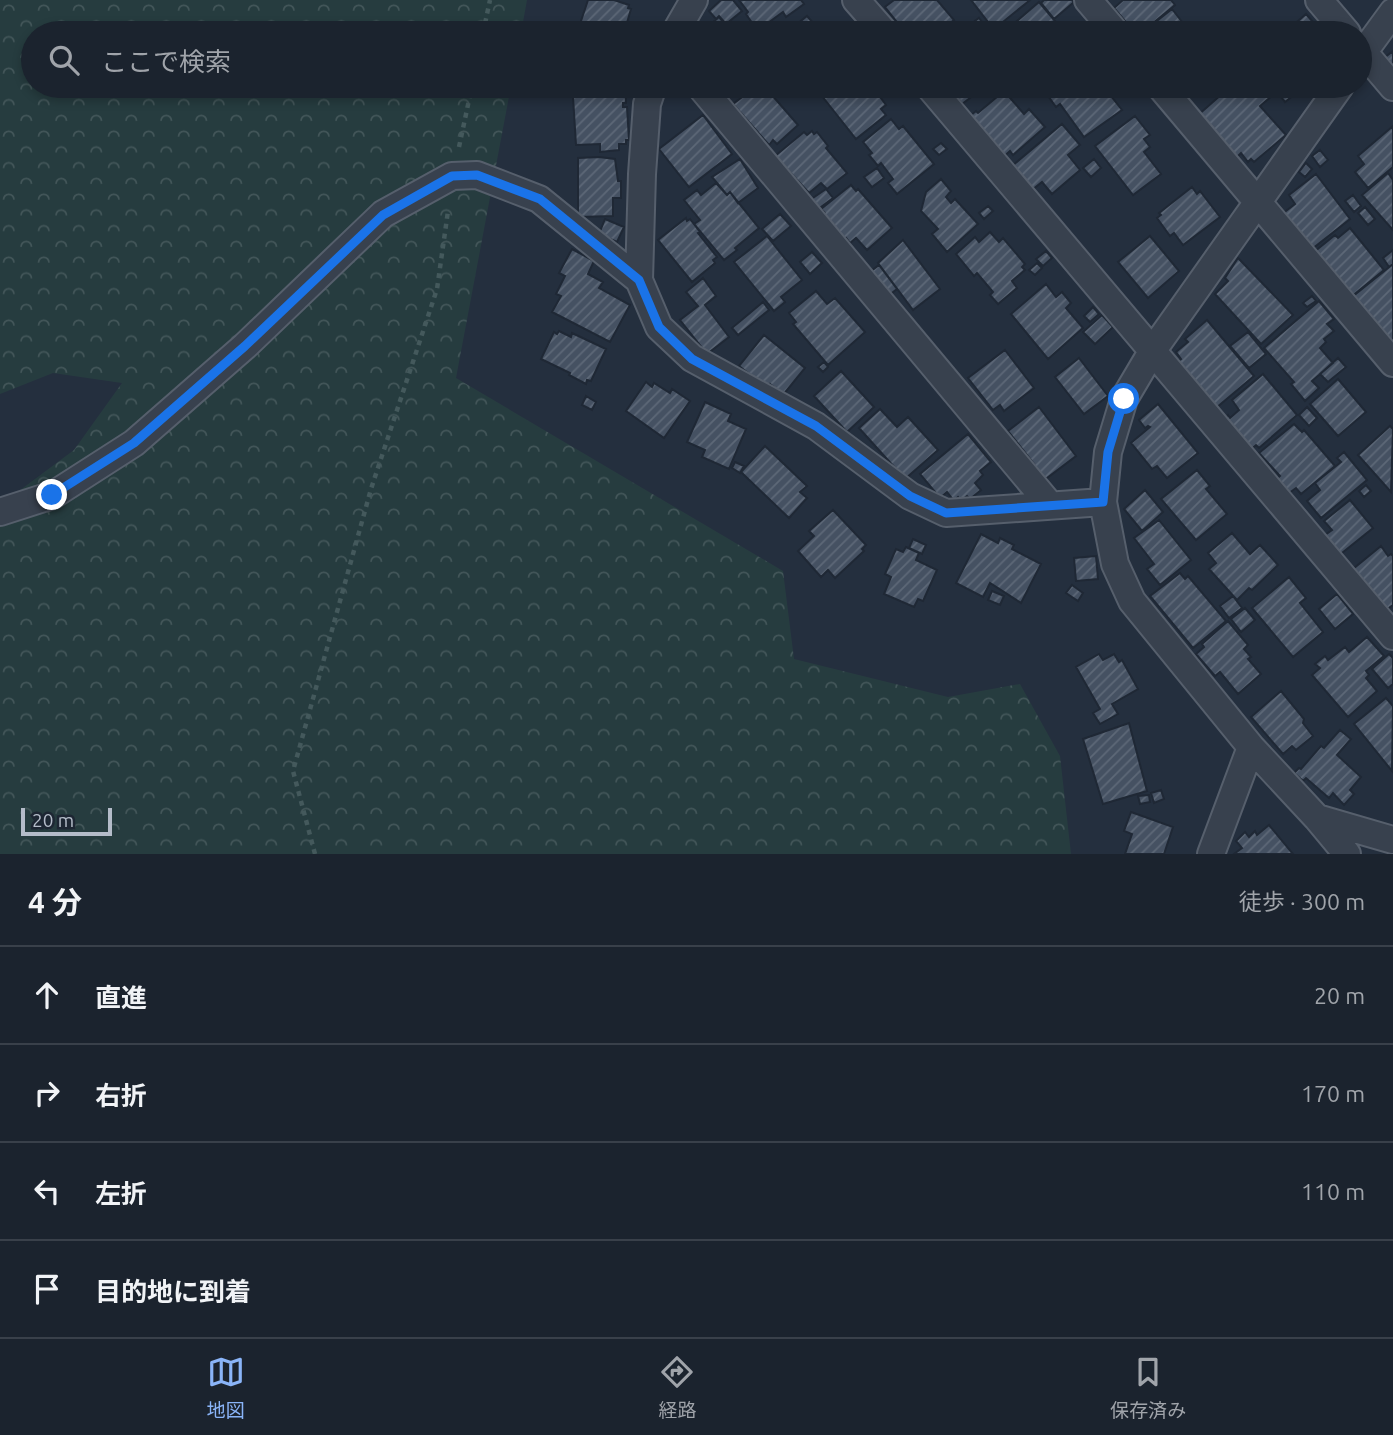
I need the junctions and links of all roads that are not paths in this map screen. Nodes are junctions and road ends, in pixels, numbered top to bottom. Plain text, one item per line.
1 (694, 0) edge
2 (856, 0) edge
3 (1088, 0) edge
4 (1319, 0) edge
5 (1393, 12) edge
6 (682, 21) edge
7 (874, 21) edge
8 (1106, 21) edge
9 (1336, 21) edge
10 (1372, 33) edge
11 (1372, 64) edge
12 (1393, 87) edge
13 (649, 98) edge
14 (710, 98) edge
15 (939, 98) edge
16 (1170, 98) edge
17 (1332, 98) edge
18 (1258, 203) junction
19 (639, 280) junction
20 (1153, 350) junction
21 (1393, 363) edge
22 (1103, 502) junction
23 (1050, 505) junction
24 (0, 512) edge
25 (1393, 636) edge
26 (1251, 747) junction
27 (1317, 818) junction
28 (1393, 840) edge
29 (1211, 854) edge
30 (1347, 854) edge

1 - 6 street
2 - 7 street
3 - 8 street
4 - 9 street
5 - 10 street
11 - 12 street
13 - 19 street
14 - 23 street
15 - 20 street
16 - 18 street
17 - 18 street
18 - 20 street
18 - 21 street
19 - 23 street
19 - 24 street
20 - 22 street
20 - 25 street
22 - 23 street
22 - 26 street
26 - 27 street
26 - 29 street
27 - 28 street
27 - 30 street

